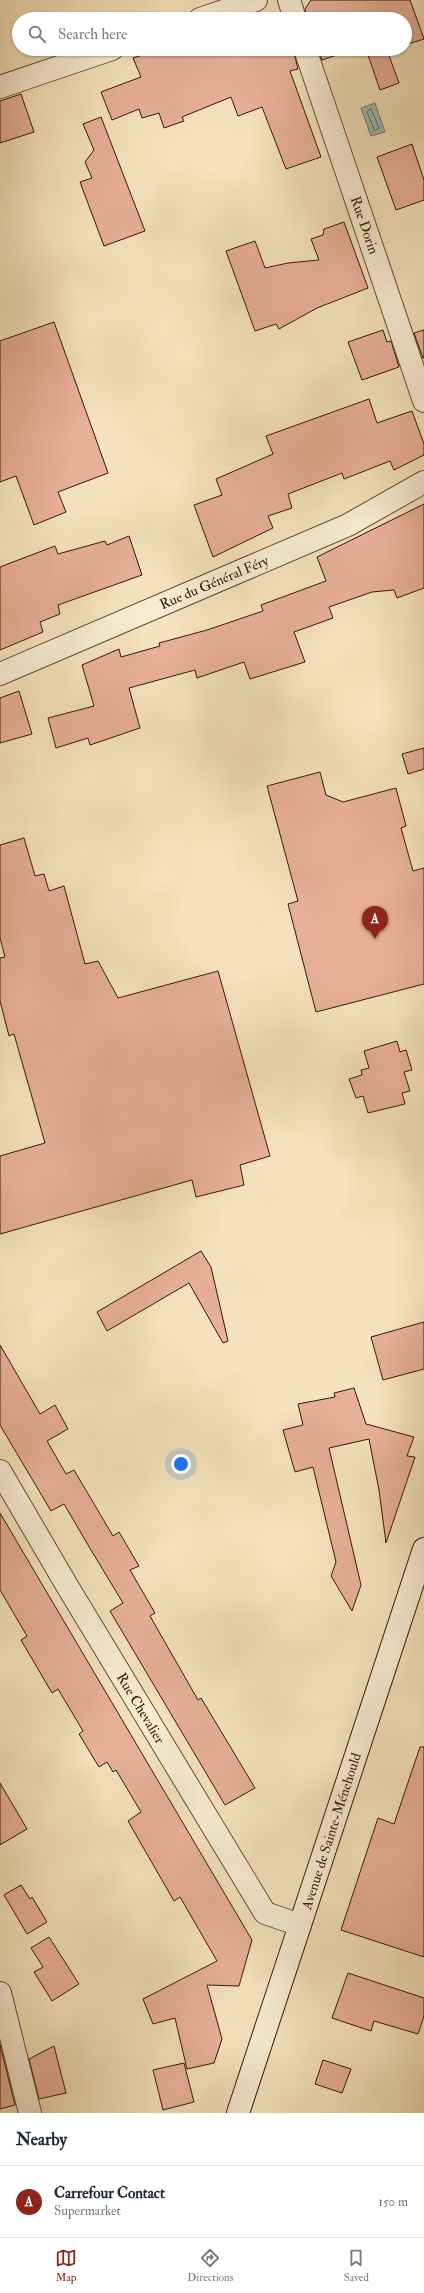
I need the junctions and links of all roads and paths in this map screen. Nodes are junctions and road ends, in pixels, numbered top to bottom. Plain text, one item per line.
1 (256, 0) edge
2 (289, 0) edge
3 (221, 12) edge
4 (293, 12) edge
5 (91, 56) edge
6 (307, 56) edge
7 (0, 87) edge
8 (424, 401) edge
9 (424, 482) edge
10 (0, 674) edge
11 (0, 1471) edge
12 (424, 1549) edge
13 (300, 1925) junction
14 (0, 1993) edge
15 (30, 2113) edge
16 (238, 2113) edge

1 - 3 street
2 - 4 street
5 - 7 street
6 - 8 street, Rue Dorin
9 - 10 street, Rue du Général Féry
11 - 13 street, Rue Chevalier
12 - 13 street, Avenue de Sainte-Ménehould
13 - 16 street, Avenue de Sainte-Ménehould
14 - 15 street

